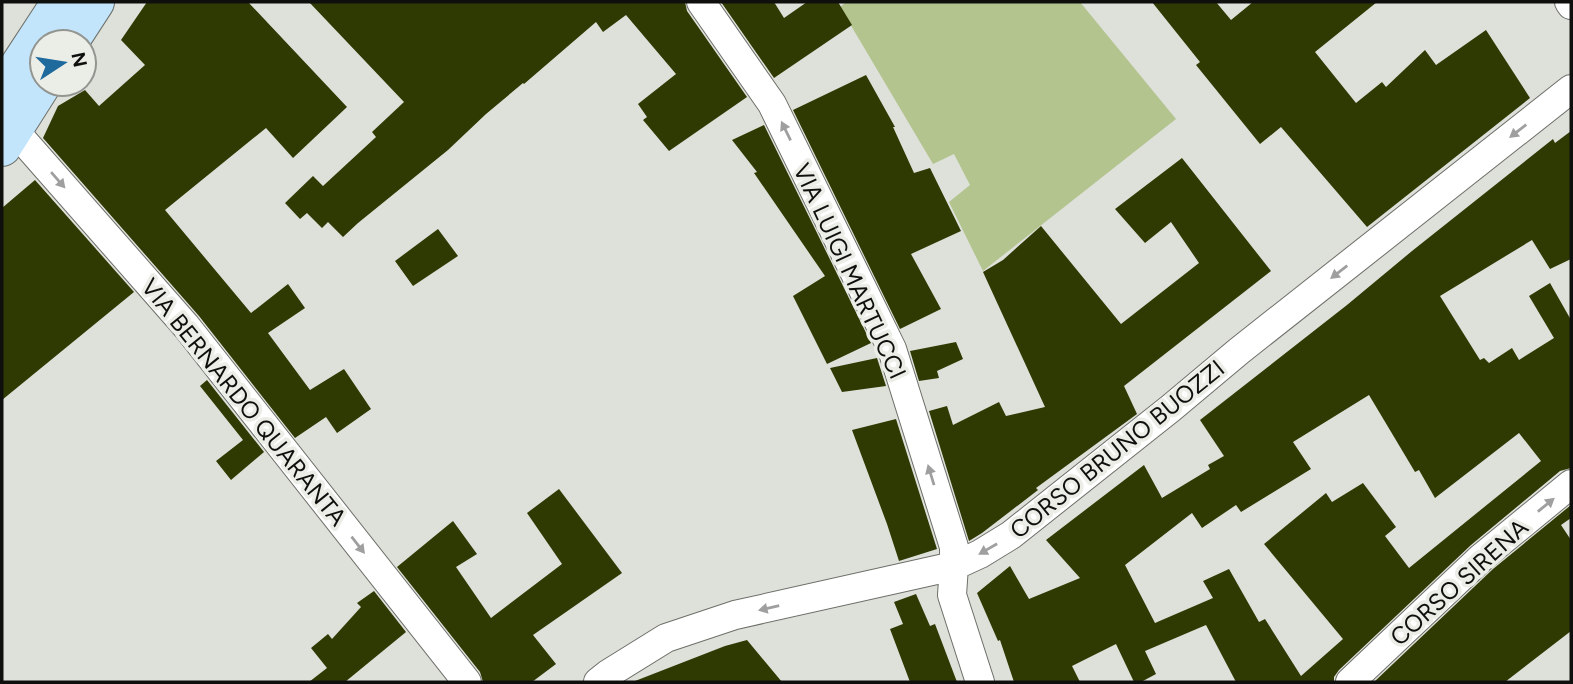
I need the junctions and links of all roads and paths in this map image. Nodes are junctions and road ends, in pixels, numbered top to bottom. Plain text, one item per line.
1 (61, 2) edge
2 (95, 2) edge
3 (701, 2) edge
4 (78, 28) edge
5 (1571, 89) edge
6 (2, 92) edge
7 (31, 98) edge
8 (5, 131) edge
9 (1571, 484) edge
10 (954, 566) junction
11 (467, 682) edge
12 (598, 682) edge
13 (980, 682) edge
14 (1350, 682) edge

1 - 6 main road
2 - 4 main road
10 -> 3 street, VIA LUIGI MARTUCCI
5 -> 10 street, CORSO BRUNO BUOZZI
7 - 8 main road
8 -> 11 street, VIA BERNARDO QUARANTA
14 -> 9 street, CORSO SIRENA
10 -> 12 street, CORSO BRUNO BUOZZI
10 - 13 street, VIA LUIGI MARTUCCI

